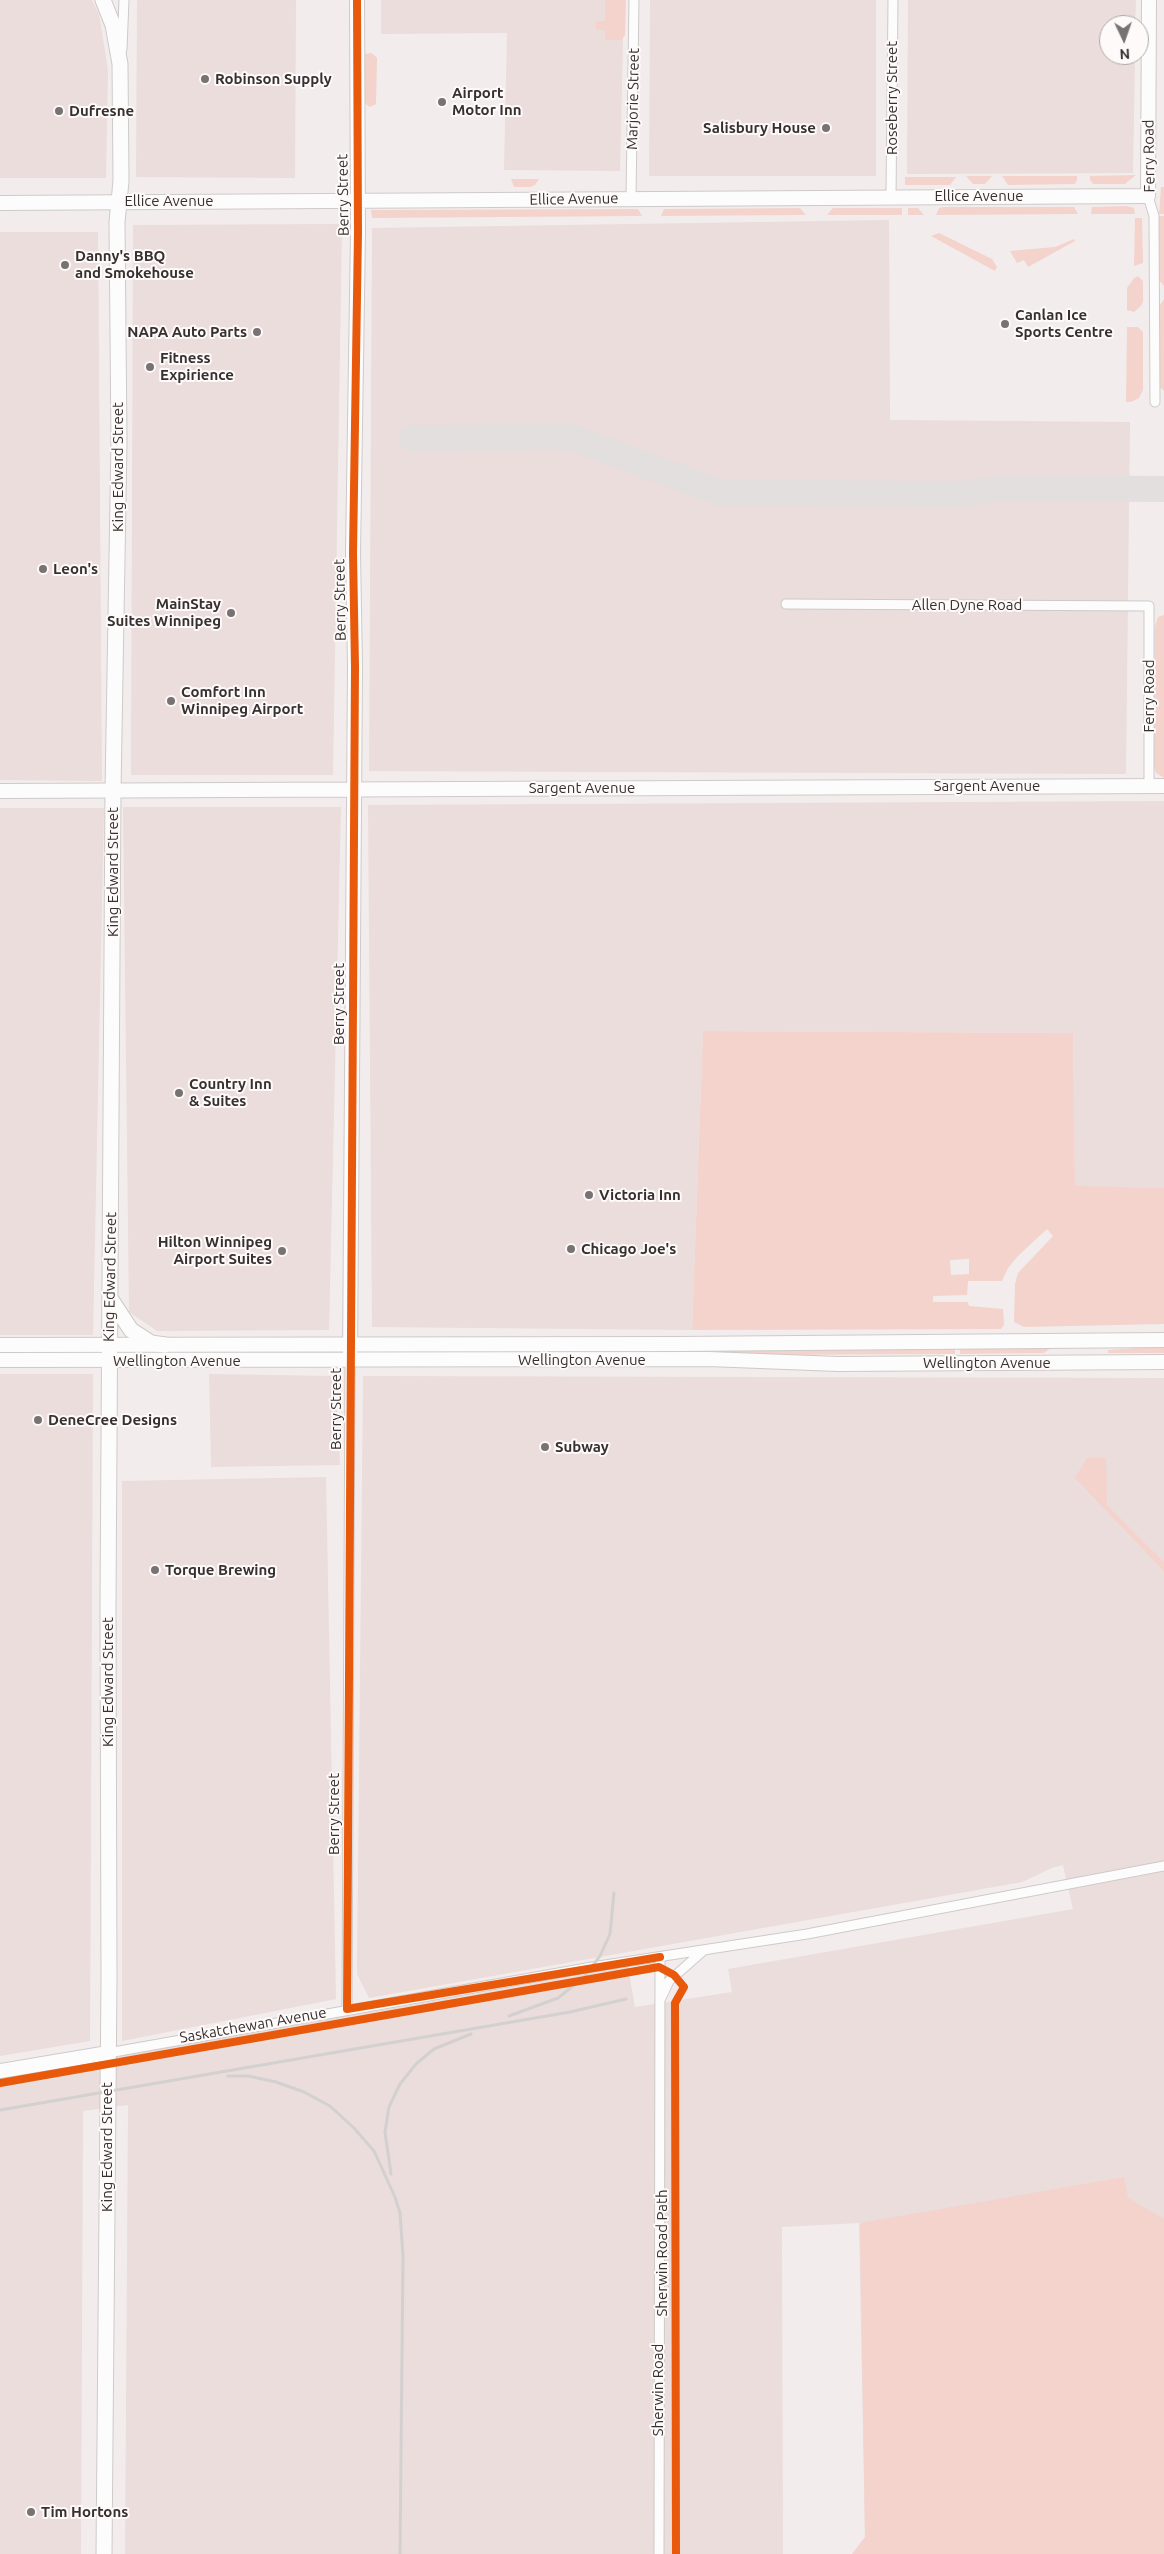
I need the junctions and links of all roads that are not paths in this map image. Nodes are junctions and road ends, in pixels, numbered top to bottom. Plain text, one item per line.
1 (104, 0) edge
2 (124, 0) edge
3 (357, 0) edge
4 (634, 0) edge
5 (893, 0) edge
6 (1149, 0) edge
7 (120, 64) junction
8 (892, 196) junction
9 (1148, 196) junction
10 (631, 198) junction
11 (120, 201) junction
12 (357, 201) junction
13 (0, 202) edge
14 (1155, 402) dead end
15 (786, 604) dead end
16 (1149, 606) joint
17 (1149, 786) junction
18 (1164, 786) edge
19 (354, 789) junction
20 (113, 790) junction
21 (0, 791) edge
22 (110, 1298) junction
23 (1164, 1340) edge
24 (678, 1344) junction
25 (5, 1345) edge
26 (165, 1345) junction
27 (500, 1345) junction
28 (110, 1346) junction
29 (350, 1346) junction
30 (677, 1359) junction
31 (4, 1360) edge
32 (500, 1360) junction
33 (110, 1361) junction
34 (350, 1361) junction
35 (1164, 1362) edge
36 (1164, 1866) edge
37 (704, 1951) junction
38 (660, 1957) junction
39 (659, 2006) junction
40 (347, 2009) junction
41 (108, 2053) junction
42 (0, 2071) edge
43 (104, 2554) edge
44 (659, 2554) edge

1 - 7 main road
2 - 7 street, King Edward Street
3 - 12 main road, Berry Street
4 - 10 street, Marjorie Street
5 - 8 street, Roseberry Street
6 - 9 main road, Ferry Road
7 - 11 main road, King Edward Street
8 - 9 main road, Ellice Avenue
8 - 10 main road, Ellice Avenue
9 - 14 street, Ferry Road
10 - 12 main road, Ellice Avenue
11 - 12 main road, Ellice Avenue
11 - 13 main road, Ellice Avenue
11 - 20 main road, King Edward Street
12 - 19 main road, Berry Street
15 - 16 street, Allen Dyne Road
16 - 17 street, Ferry Road
17 - 18 main road, Sargent Avenue
17 - 19 main road, Sargent Avenue
19 - 20 main road, Sargent Avenue
19 - 29 main road, Berry Street
20 - 21 main road, Sargent Avenue
20 - 22 main road, King Edward Street
22 - 26 main road
22 - 28 main road, King Edward Street
23 - 24 main road, Wellington Avenue
24 - 27 main road, Wellington Avenue
24 - 30 main road
25 - 28 main road, Wellington Avenue
25 - 31 main road
26 - 28 main road, Wellington Avenue
26 - 29 main road, Wellington Avenue
27 - 29 main road, Wellington Avenue
27 - 32 main road
28 - 33 main road, King Edward Street
29 - 34 main road, Berry Street
30 - 32 main road, Wellington Avenue
30 - 35 main road, Wellington Avenue
31 - 33 main road, Wellington Avenue
32 - 34 main road, Wellington Avenue
33 - 34 main road, Wellington Avenue
33 - 41 main road, King Edward Street
34 - 40 street, Berry Street
36 - 37 street, Saskatchewan Avenue
37 - 38 street, Saskatchewan Avenue
37 - 39 street
38 - 39 street, Sherwin Road
38 - 40 street, Saskatchewan Avenue
39 - 44 street, Sherwin Road
40 - 41 street, Saskatchewan Avenue
41 - 42 main road, Saskatchewan Avenue
41 - 43 main road, King Edward Street

